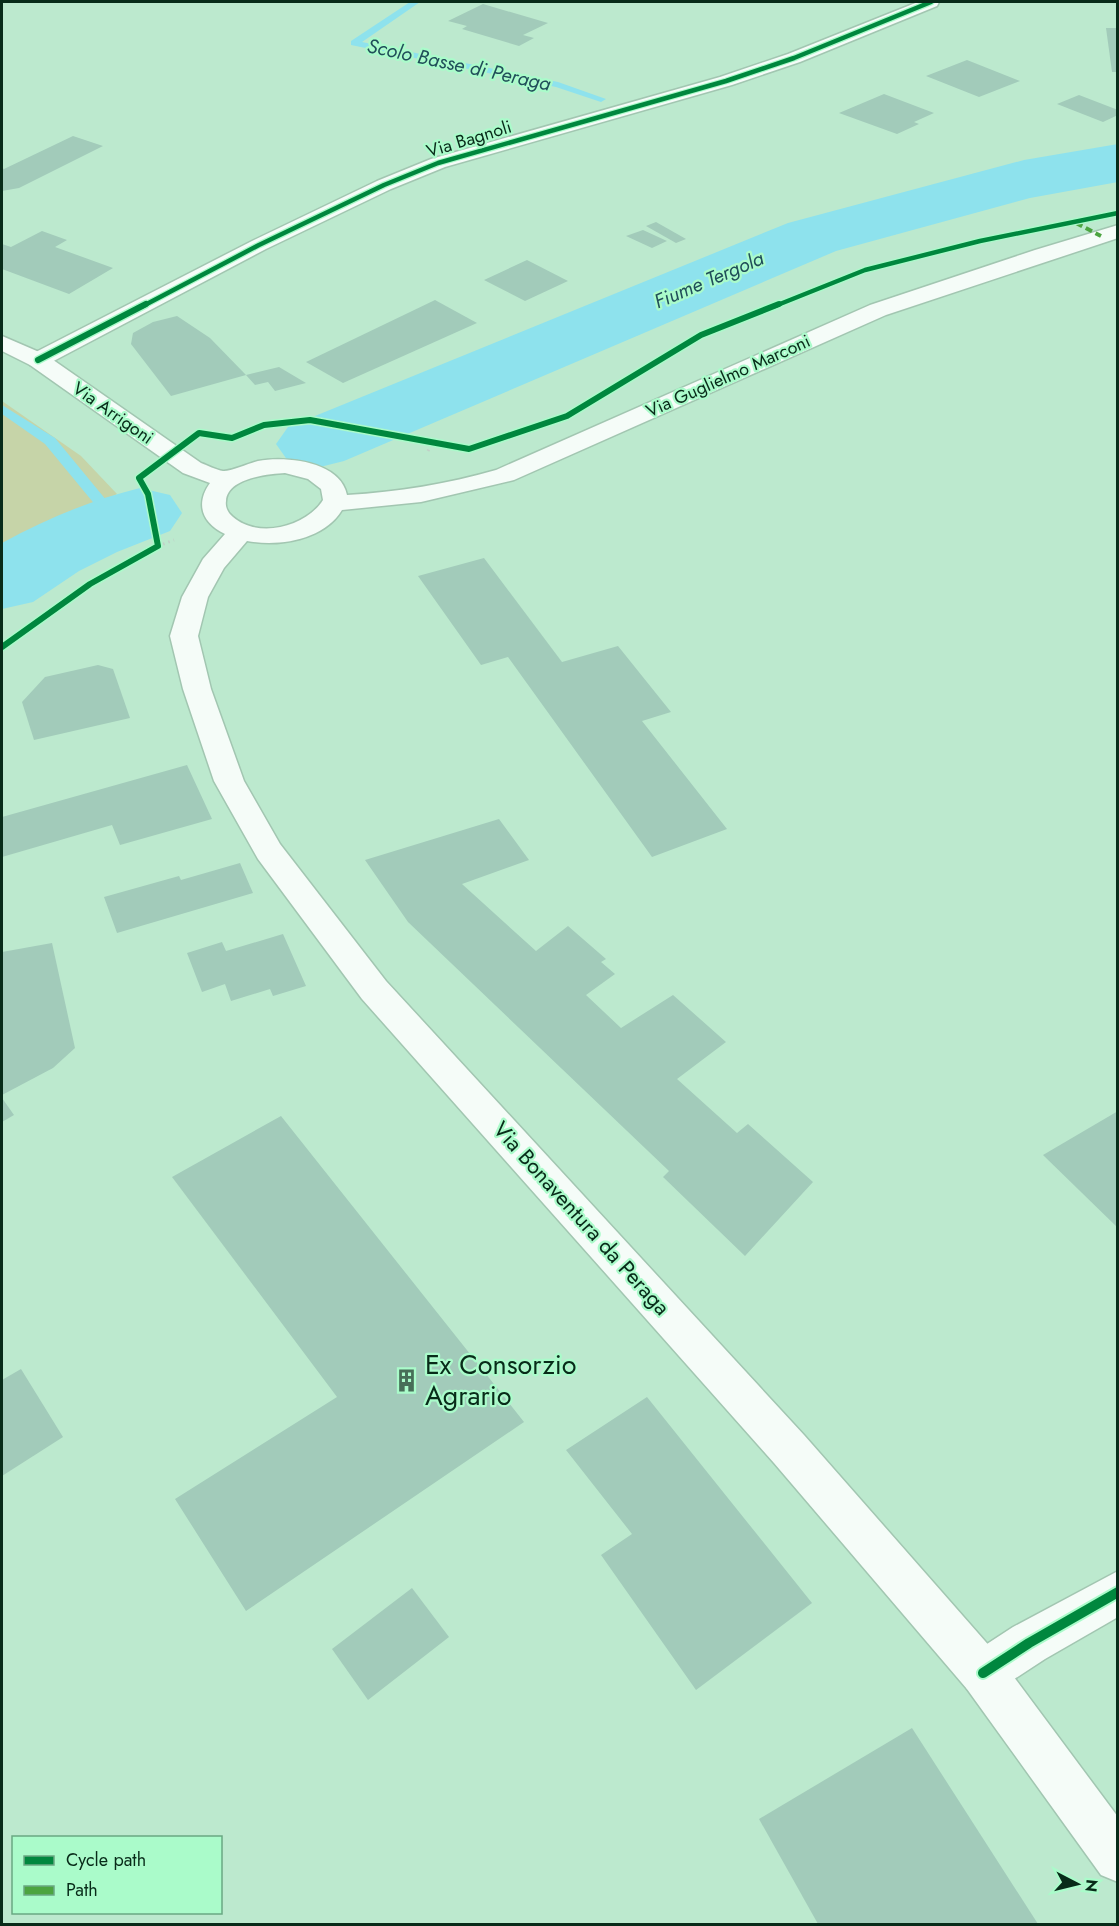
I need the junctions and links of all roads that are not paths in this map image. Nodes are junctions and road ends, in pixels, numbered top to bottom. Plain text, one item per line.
1 (931, 2) edge
2 (1118, 231) edge
3 (2, 343) edge
4 (38, 360) junction
5 (226, 481) junction
6 (335, 503) junction
7 (241, 532) junction
8 (1118, 1592) edge
9 (983, 1673) junction
10 (1118, 1858) edge

1 - 4 main road, Via Bagnoli
2 - 6 main road, Via Guglielmo Marconi
3 - 4 main road, Via Arrigoni
4 - 5 main road, Via Arrigoni
5 - 6 main road
5 - 7 main road
6 - 7 main road
7 - 9 main road, Via Bonaventura da Peraga
8 - 9 main road
9 - 10 main road, Via Bonaventura da Peraga

